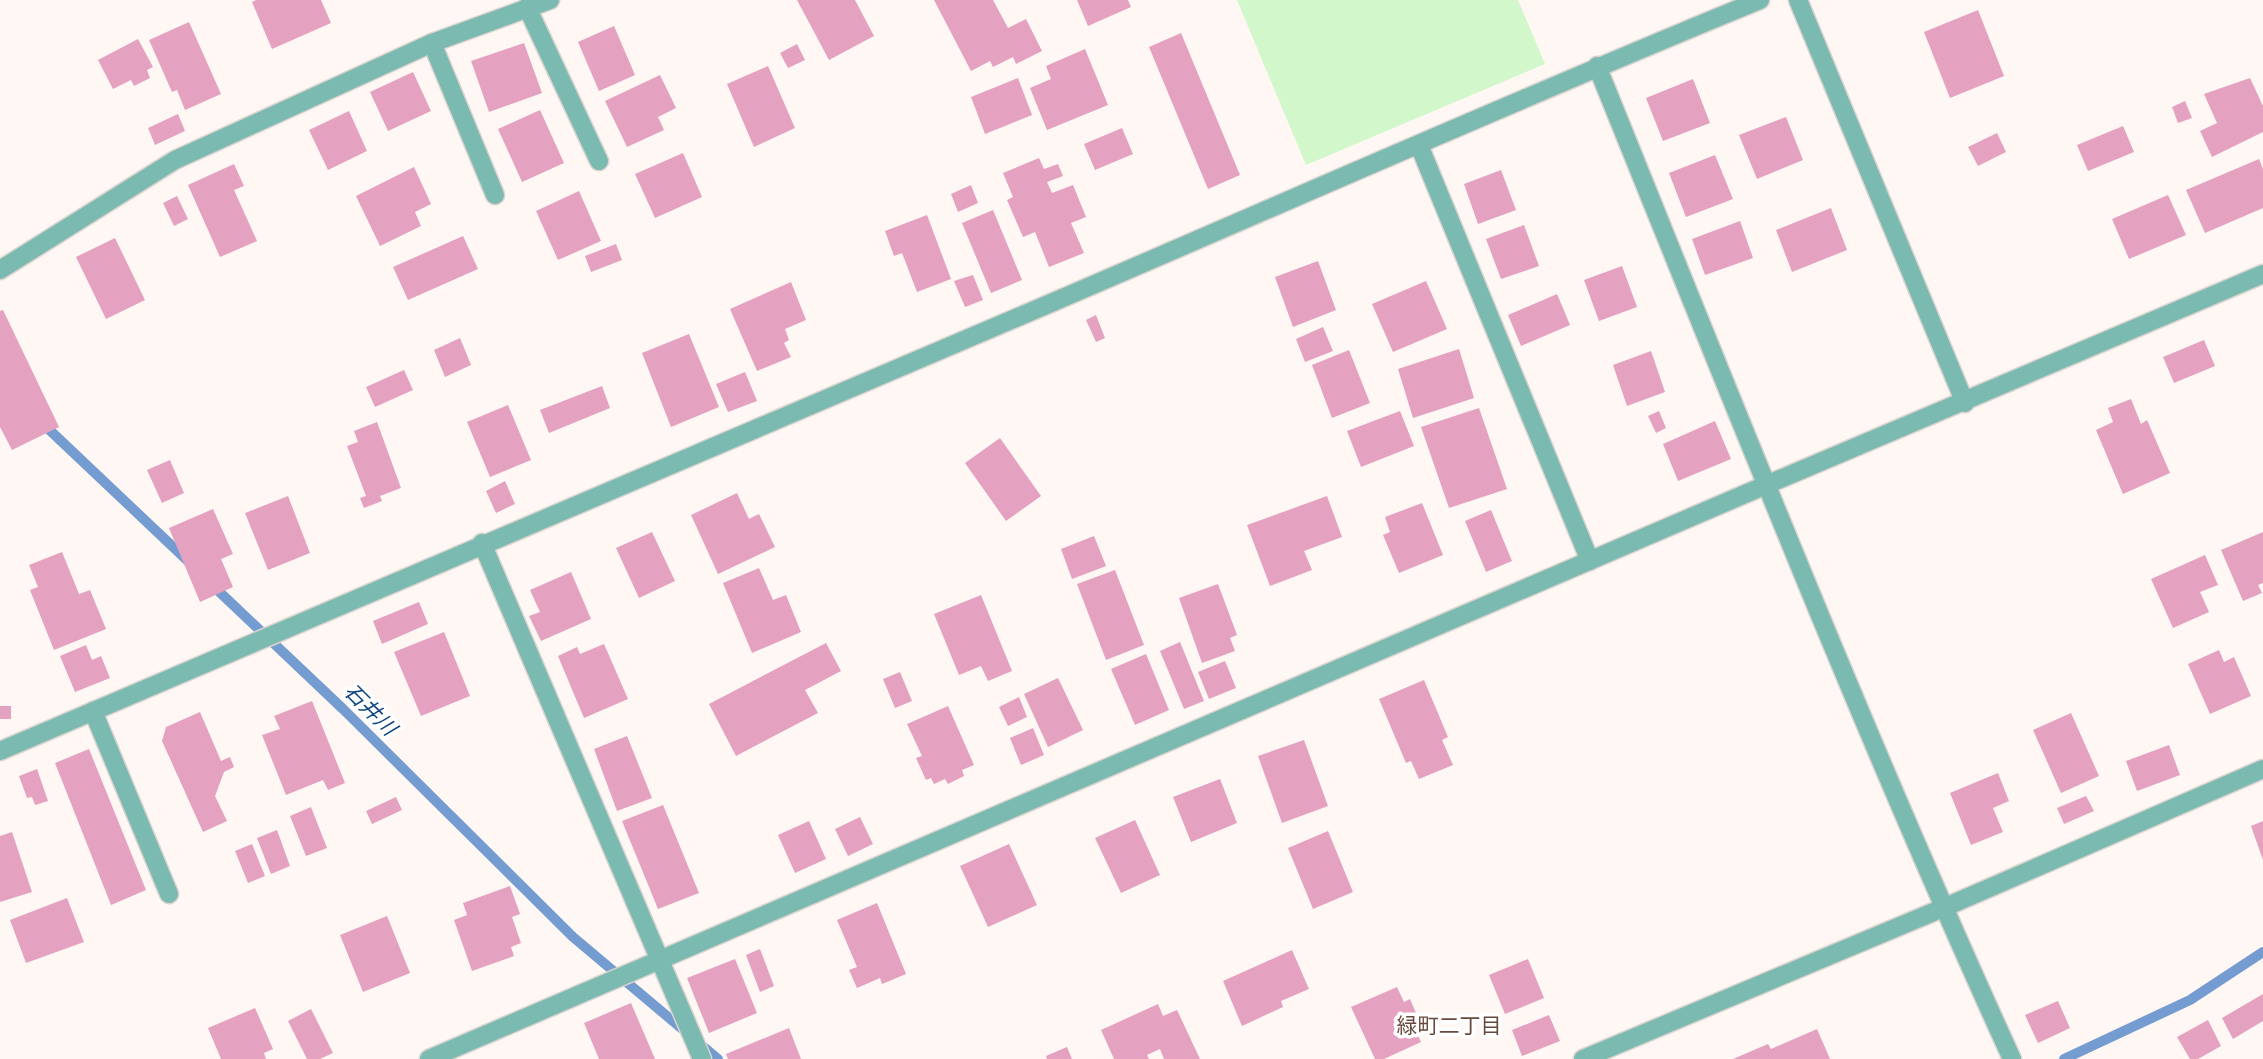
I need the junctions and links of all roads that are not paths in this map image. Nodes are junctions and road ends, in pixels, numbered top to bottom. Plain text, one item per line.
1 (550, 0) edge
2 (1760, 0) edge
3 (1798, 0) edge
4 (527, 7) junction
5 (432, 43) junction
6 (1597, 66) junction
7 (1419, 145) junction
8 (599, 161) dead end
9 (495, 195) dead end
10 (0, 270) edge
11 (2263, 274) edge
12 (1965, 403) junction
13 (1766, 485) junction
14 (482, 543) junction
15 (1590, 561) junction
16 (93, 711) junction
17 (0, 751) edge
18 (2263, 769) edge
19 (169, 894) dead end
20 (1943, 908) junction
21 (660, 961) junction
22 (429, 1059) edge
23 (702, 1059) edge
24 (1583, 1059) edge
25 (2012, 1059) edge

1 - 4 street
2 - 6 street
3 - 12 street
4 - 5 street
4 - 8 street
5 - 9 street
5 - 10 street
6 - 7 street
6 - 13 street
7 - 14 street
7 - 15 street
11 - 12 street
12 - 13 street
13 - 15 street
13 - 20 street
14 - 16 street
14 - 21 street
15 - 21 street
16 - 17 street
16 - 19 street
18 - 20 street
20 - 24 street
20 - 25 street
21 - 22 street
21 - 23 street

